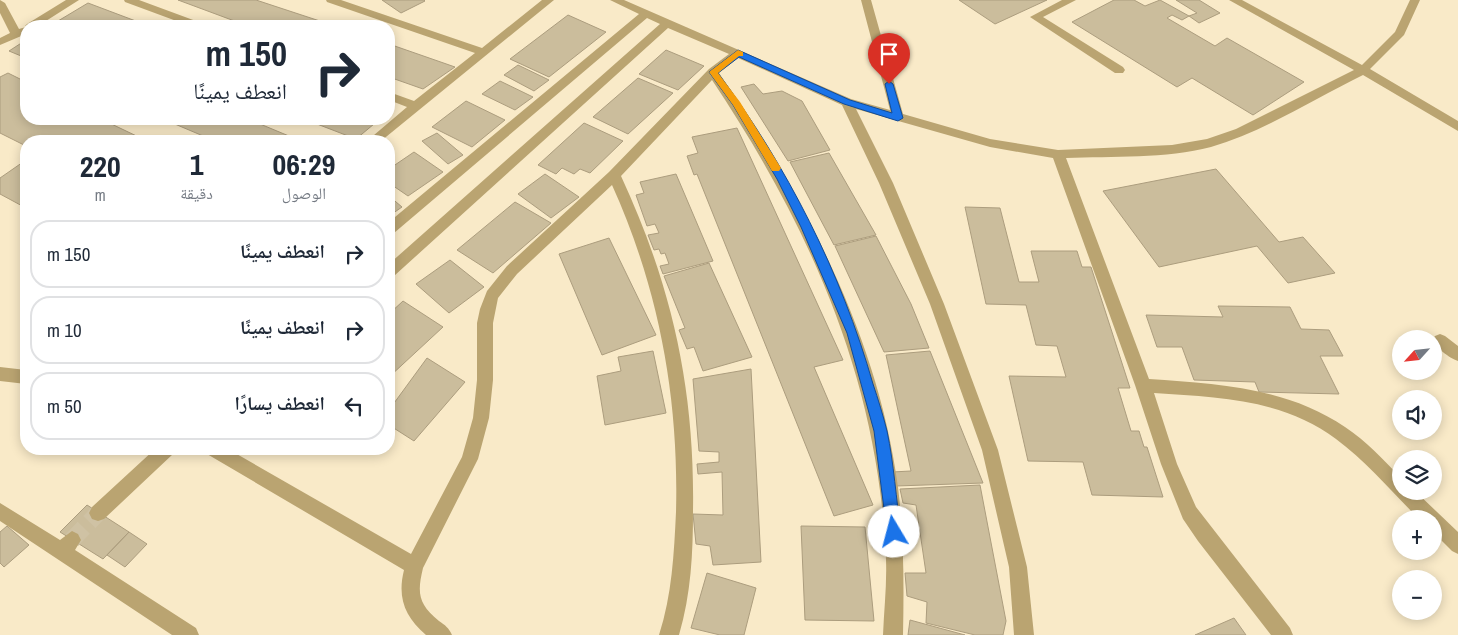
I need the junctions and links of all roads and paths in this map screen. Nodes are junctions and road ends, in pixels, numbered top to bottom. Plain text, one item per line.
1 (74, 0) edge
2 (129, 0) edge
3 (331, 0) edge
4 (549, 0) edge
5 (615, 0) edge
6 (866, 0) edge
7 (1071, 0) edge
8 (1234, 0) edge
9 (1415, 0) edge
10 (0, 3) edge
11 (646, 14) junction
12 (41, 20) edge
13 (184, 20) edge
14 (389, 20) edge
15 (395, 22) edge
16 (667, 23) junction
17 (20, 31) edge
18 (20, 32) edge
19 (0, 42) edge
20 (483, 52) junction
21 (738, 53) junction
22 (1120, 70) dead end
23 (1363, 70) junction
24 (714, 72) junction
25 (395, 98) edge
26 (847, 102) junction
27 (416, 106) junction
28 (898, 118) junction
29 (395, 123) edge
30 (393, 125) edge
31 (1458, 127) edge
32 (380, 135) edge
33 (1058, 154) junction
34 (614, 175) junction
35 (395, 224) edge
36 (395, 267) edge
37 (1442, 342) edge
38 (1458, 355) edge
39 (0, 374) edge
40 (20, 376) edge
41 (1143, 385) junction
42 (161, 455) edge
43 (223, 455) edge
44 (1392, 481) edge
45 (1412, 500) edge
46 (1422, 510) edge
47 (0, 511) edge
48 (98, 513) tunnel mouth
49 (1442, 530) edge
50 (1458, 545) edge
51 (414, 566) junction
52 (189, 635) edge
53 (442, 635) edge
54 (669, 635) edge
55 (893, 635) edge
56 (1024, 635) edge
57 (1283, 635) edge

1 - 12 street
2 - 13 street
3 - 14 street
4 - 20 street
5 - 11 street
6 - 28 street
7 - 22 street
8 - 23 street
9 - 23 street
10 - 17 street
11 - 16 street
11 - 35 street
15 - 20 street
16 - 21 street
16 - 36 street
18 - 19 street
20 - 27 street
21 - 24 street
21 - 26 street
23 - 31 street
23 - 33 street
24 - 34 street
24 - 55 street
25 - 27 street
26 - 28 street
26 - 56 street
27 - 29 street
28 - 33 street
30 - 32 street
33 - 41 street
34 - 51 street
34 - 54 street
37 - 38 street
39 - 40 street
41 - 44 street
41 - 57 street
42 - 48 street
43 - 51 street
45 - 46 street
47 - 52 street
49 - 50 street
51 - 53 street

